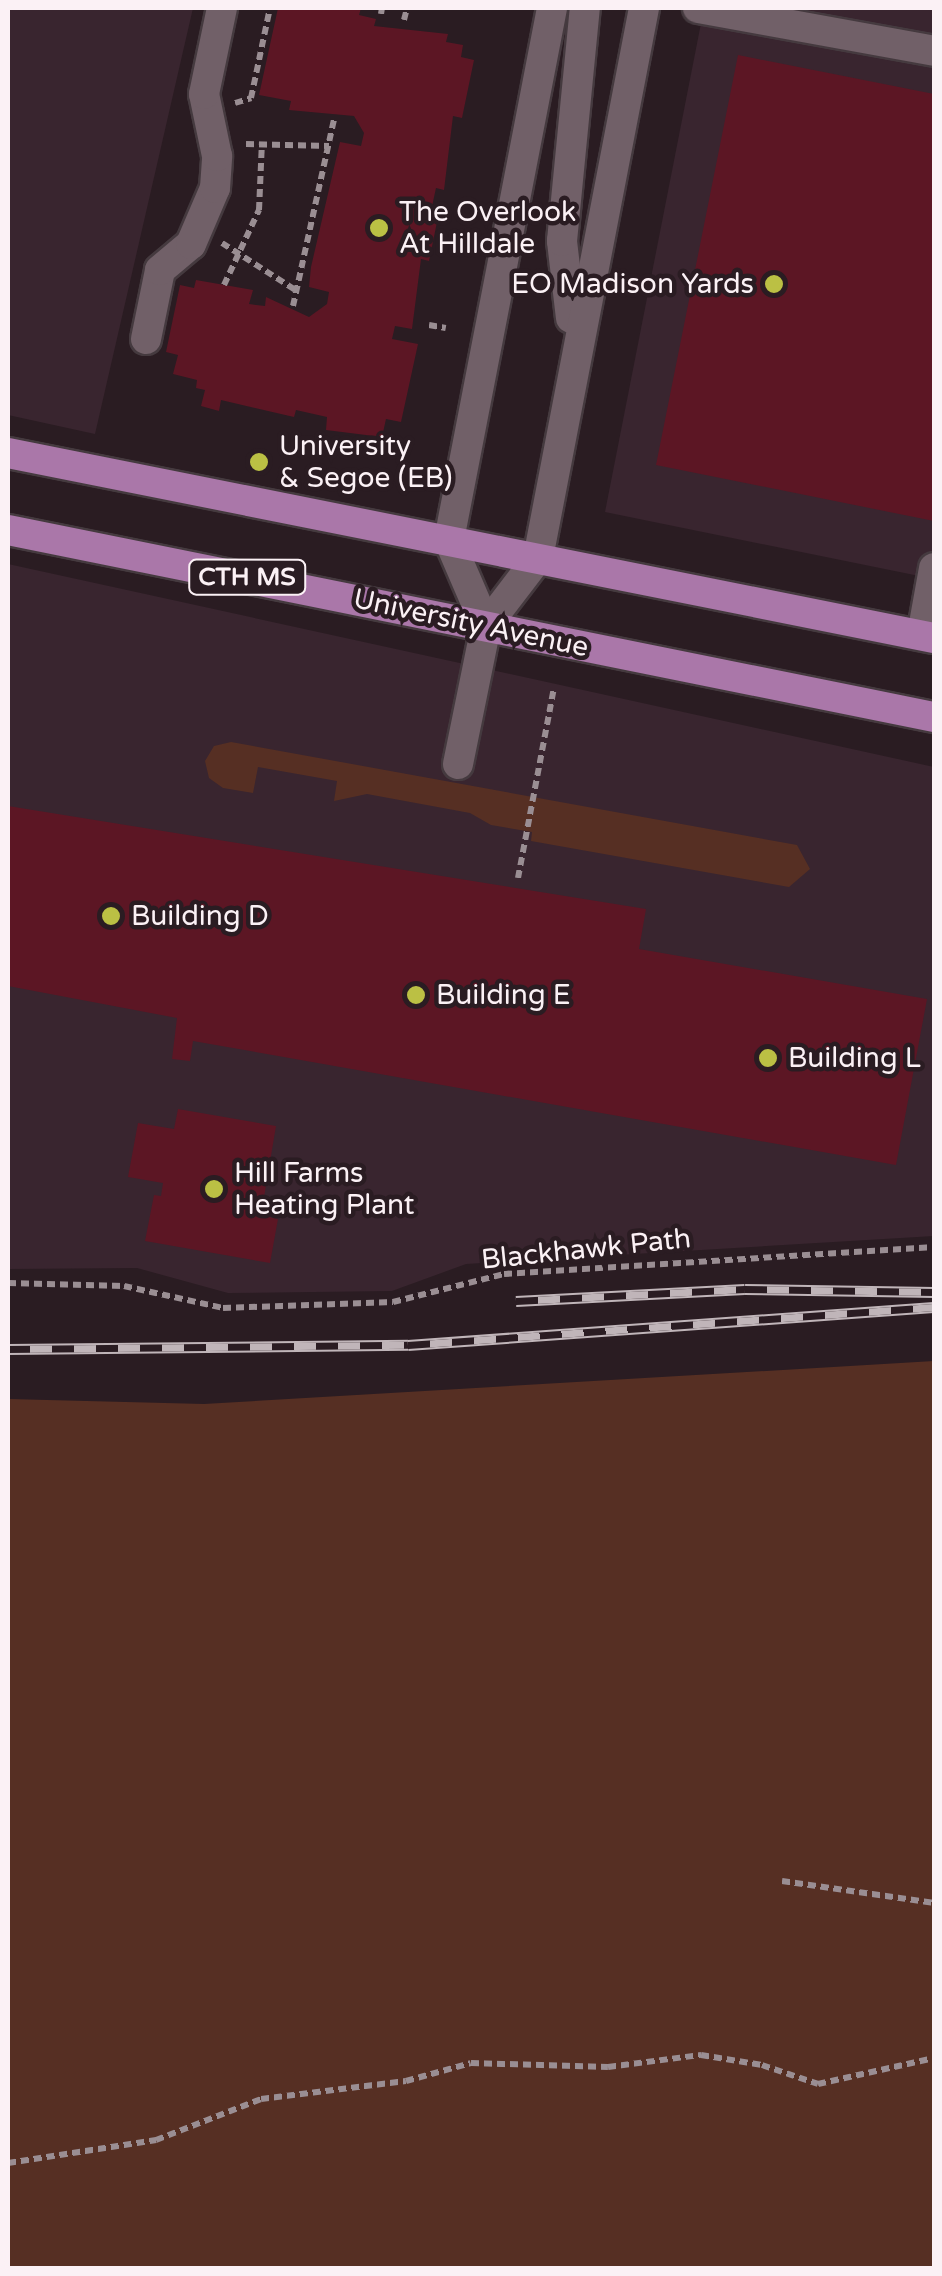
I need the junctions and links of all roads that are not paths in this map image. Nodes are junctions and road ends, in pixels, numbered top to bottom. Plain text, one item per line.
1 (222, 8) edge
2 (552, 8) edge
3 (585, 8) edge
4 (644, 8) edge
5 (698, 8) edge
6 (934, 51) edge
7 (146, 339) dead end
8 (574, 351) junction
9 (8, 453) edge
10 (8, 530) edge
11 (448, 540) junction
12 (538, 558) junction
13 (934, 568) edge
14 (486, 626) junction
15 (928, 636) edge
16 (686, 666) junction
17 (934, 717) edge
18 (934, 733) edge
19 (458, 764) dead end

1 - 7 street
2 - 11 street
3 - 8 street
4 - 8 street
5 - 6 street
8 - 12 street
9 - 11 main road
10 - 14 main road, University Avenue / CTH MS
11 - 12 main road
11 - 14 street
12 - 14 street
12 - 15 main road
13 - 15 street
14 - 16 main road, University Avenue / CTH MS
14 - 19 street
16 - 17 main road, University Avenue / CTH MS
16 - 18 main road

